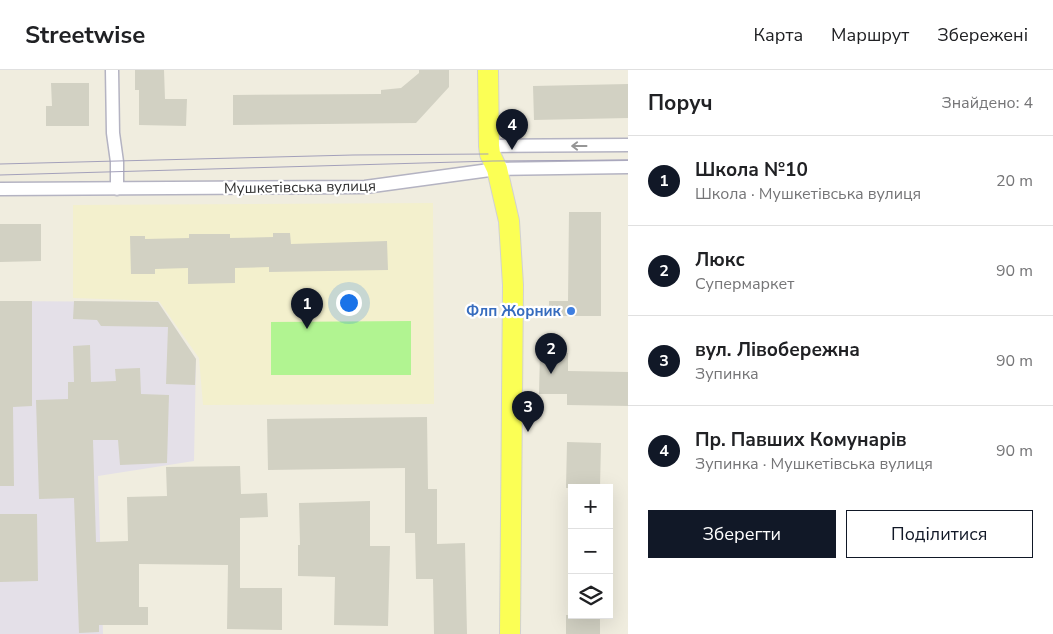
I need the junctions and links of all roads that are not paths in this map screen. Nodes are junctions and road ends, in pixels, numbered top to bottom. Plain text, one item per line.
1 (112, 70) edge
2 (488, 70) edge
3 (628, 145) edge
4 (489, 146) junction
5 (628, 167) edge
6 (497, 169) junction
7 (0, 189) edge
8 (117, 189) junction
9 (510, 634) edge

1 - 8 street
2 - 4 main road
3 -> 4 street
4 - 6 main road
5 - 6 street, Мушкетівська вулиця
6 - 8 street, Мушкетівська вулиця
6 - 9 main road
7 - 8 street, Мушкетівська вулиця

